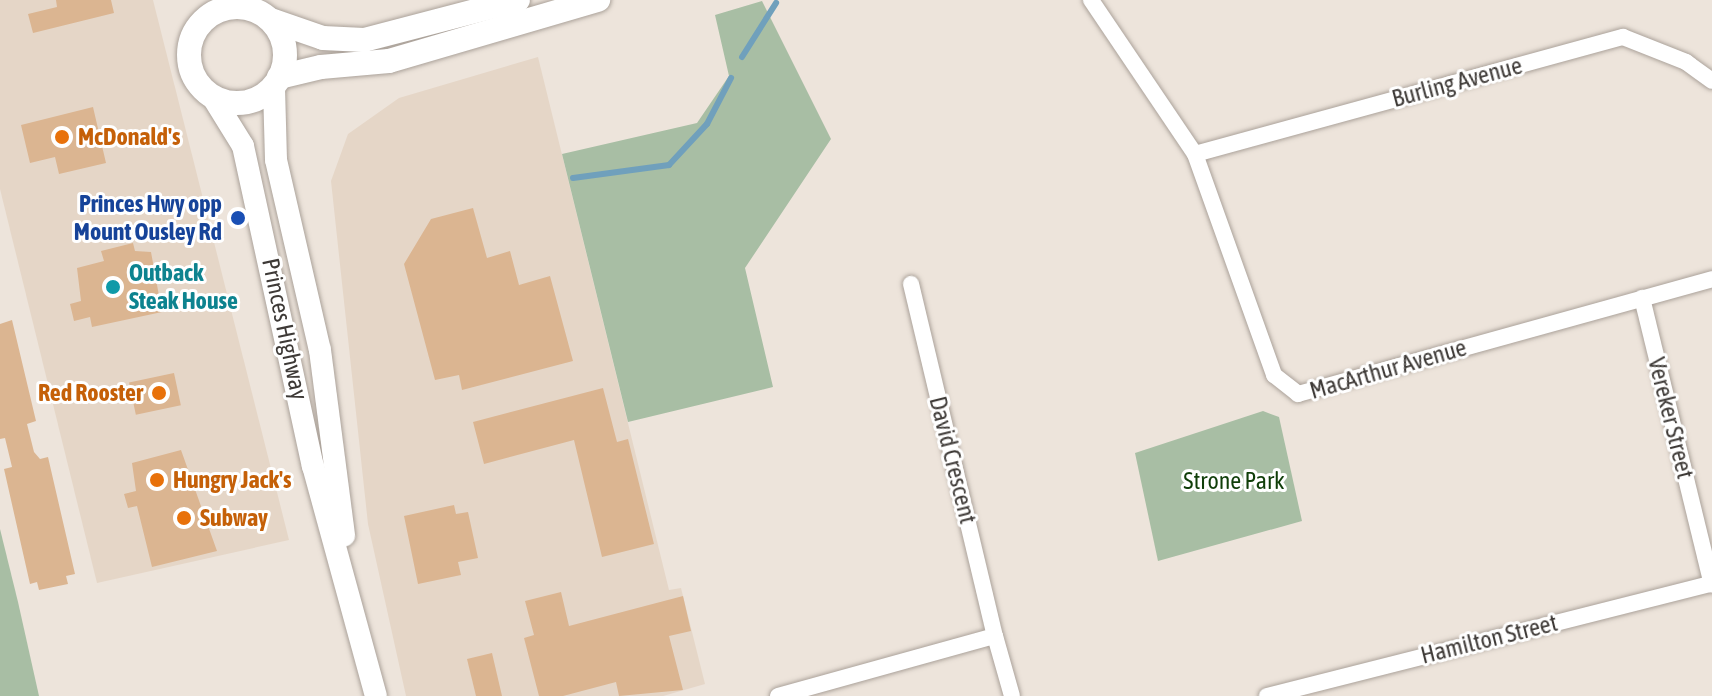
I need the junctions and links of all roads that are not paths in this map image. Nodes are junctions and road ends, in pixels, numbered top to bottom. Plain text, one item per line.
1 (518, 0) edge
2 (598, 0) edge
3 (1091, 0) edge
4 (494, 4) edge
5 (201, 10) edge
6 (259, 10) edge
7 (1712, 81) edge
8 (277, 82) junction
9 (212, 96) junction
10 (1195, 154) junction
11 (1712, 279) edge
12 (911, 284) dead end
13 (1642, 298) junction
14 (345, 568) junction
15 (1712, 584) edge
16 (995, 636) junction
17 (376, 696) edge
18 (778, 696) edge
19 (1012, 696) edge
20 (1267, 696) edge

1 - 4 main road
2 - 8 main road
3 - 10 street
4 - 6 main road
5 - 6 main road
5 - 9 main road
6 - 8 main road
7 - 10 street, Burling Avenue
8 - 9 main road
8 - 14 main road, Princes Highway
9 - 14 main road, Princes Highway
10 - 13 street, MacArthur Avenue
11 - 13 street
12 - 16 street, David Crescent
13 - 15 street, Vereker Street
14 - 17 main road, Princes Highway
15 - 20 street, Hamilton Street
16 - 18 street
16 - 19 street, David Crescent

